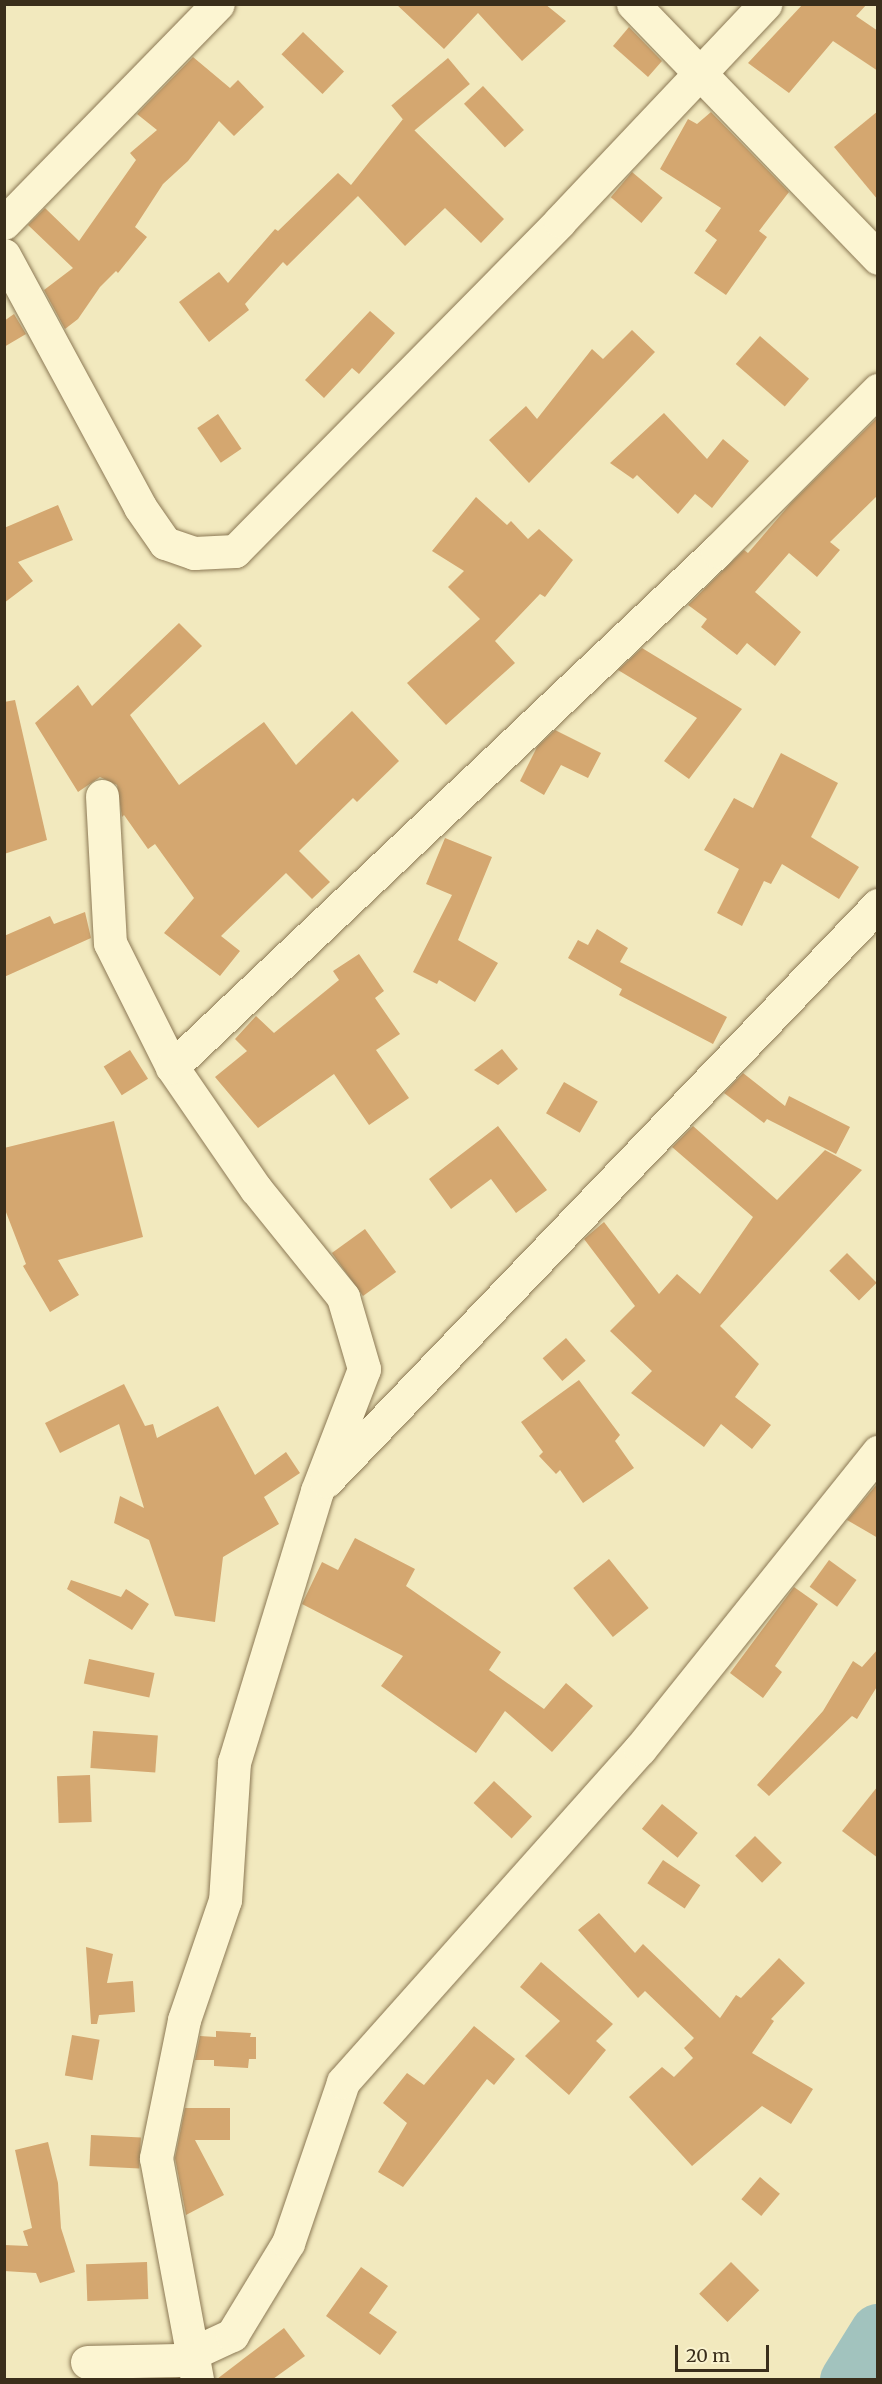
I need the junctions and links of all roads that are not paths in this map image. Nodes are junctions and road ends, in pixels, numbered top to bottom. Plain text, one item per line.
1 (218, 4) edge
2 (633, 4) edge
3 (765, 4) edge
4 (701, 71) junction
5 (4, 223) edge
6 (4, 255) edge
7 (878, 258) edge
8 (878, 390) edge
9 (102, 796) dead end
10 (878, 904) edge
11 (172, 1067) junction
12 (878, 1452) edge
13 (317, 1491) junction
14 (87, 2362) dead end
15 (196, 2366) edge

1 - 5 street
2 - 4 street
3 - 4 street
4 - 6 street
4 - 7 street
8 - 11 street
9 - 11 street
10 - 13 street
11 - 13 street
12 - 15 street
13 - 15 street
14 - 15 street

